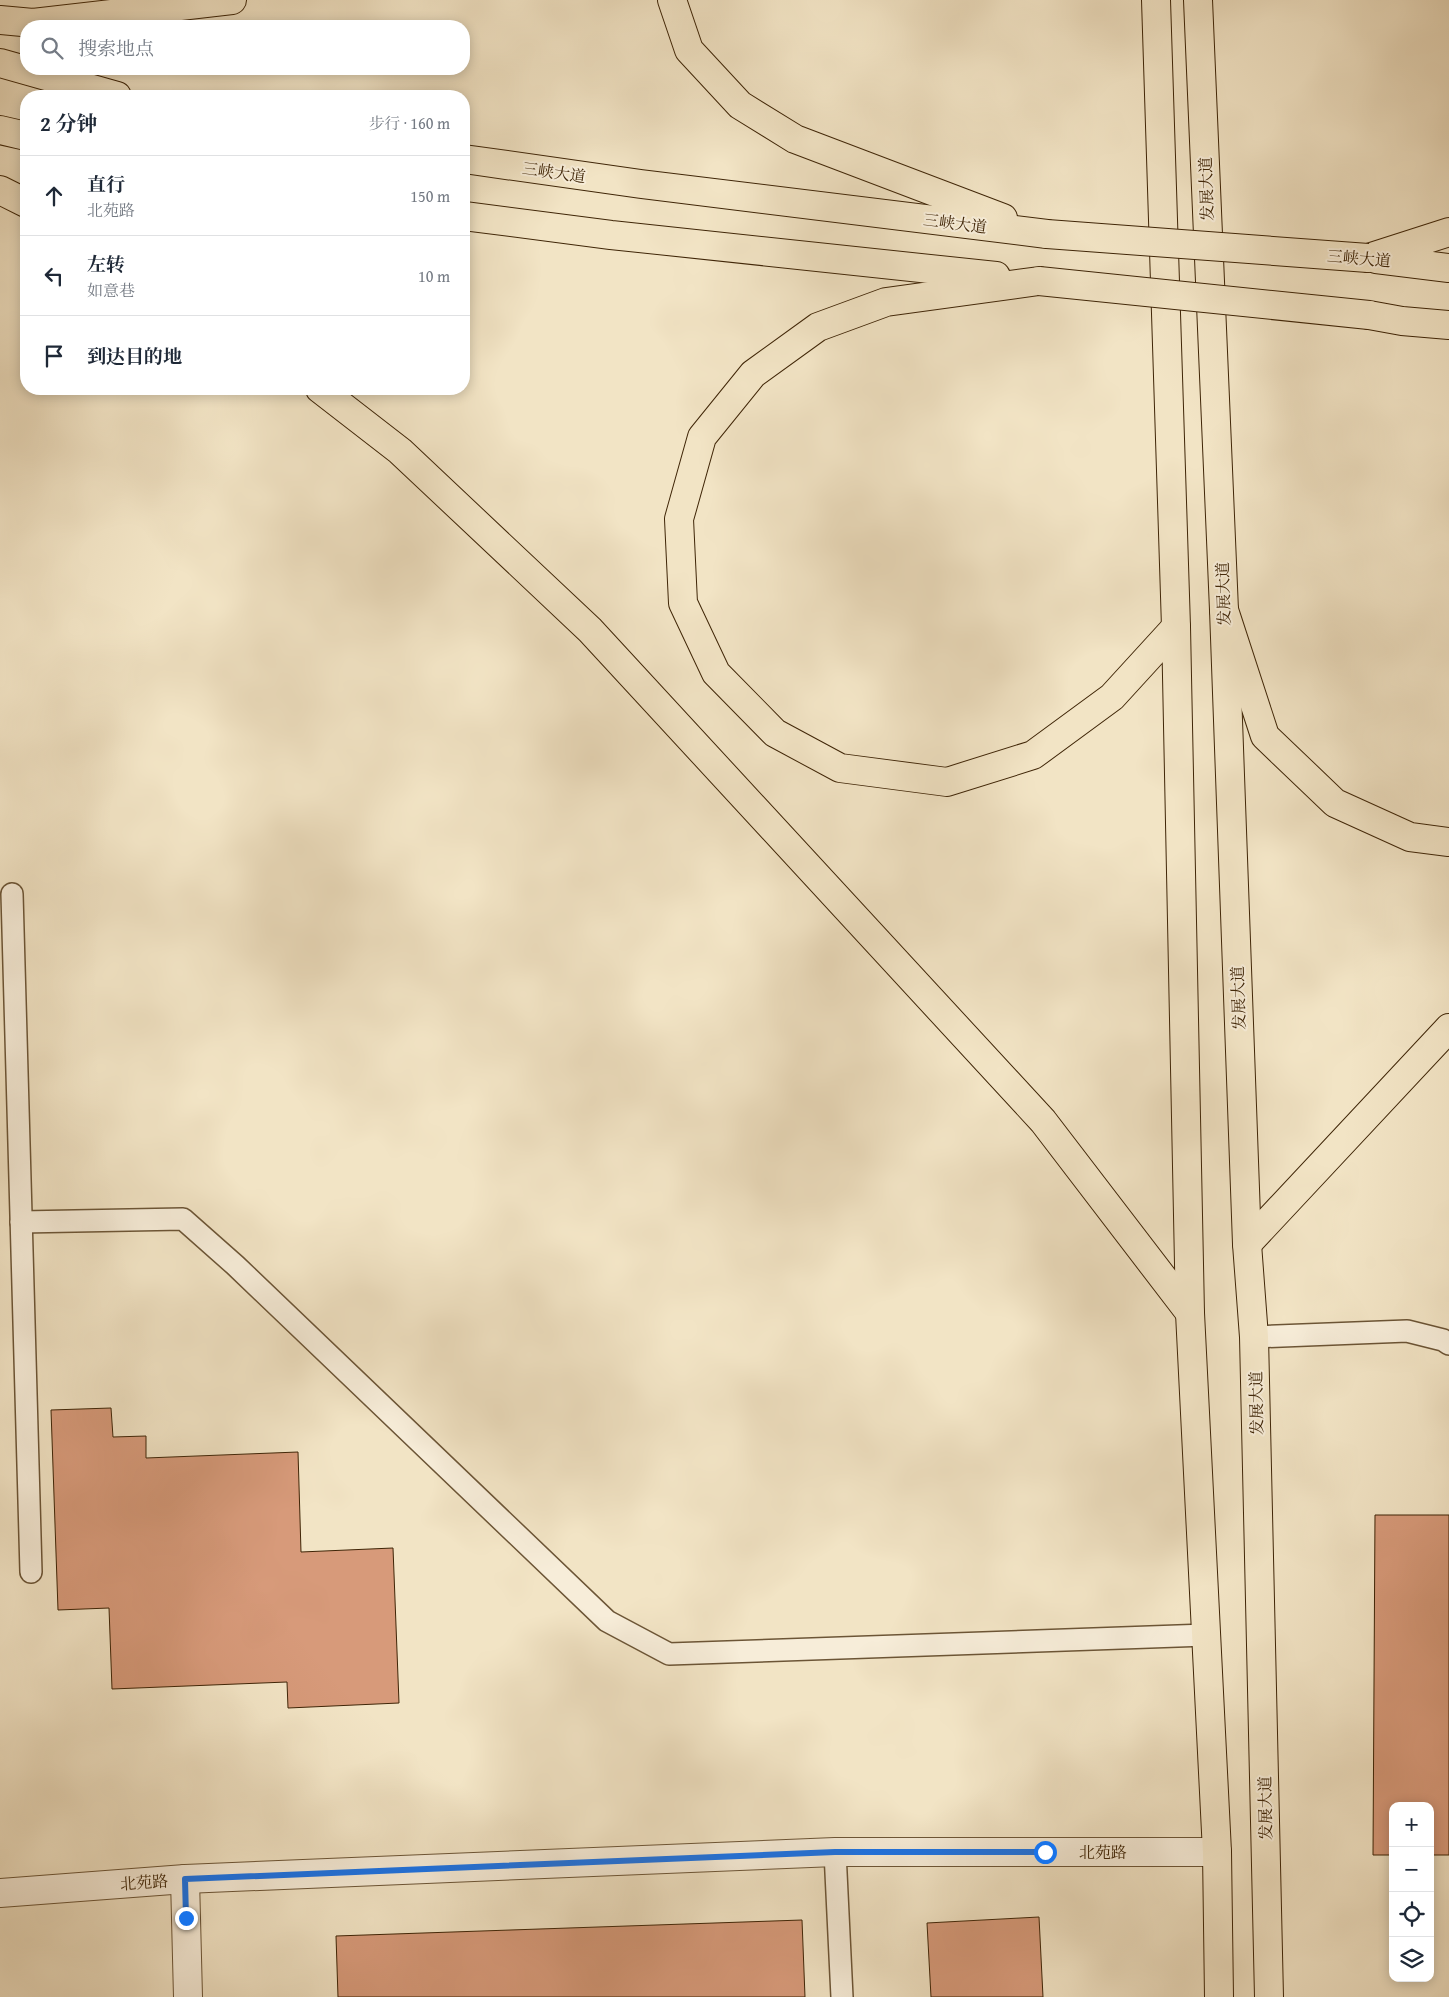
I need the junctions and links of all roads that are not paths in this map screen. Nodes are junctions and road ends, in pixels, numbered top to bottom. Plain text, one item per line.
1 (232, 0) edge
2 (672, 0) edge
3 (1156, 0) edge
4 (1198, 0) edge
5 (0, 20) edge
6 (59, 20) edge
7 (20, 22) edge
8 (0, 63) edge
9 (20, 69) edge
10 (43, 75) edge
11 (96, 90) edge
12 (0, 130) edge
13 (20, 135) edge
14 (470, 160) edge
15 (0, 190) edge
16 (20, 200) edge
17 (470, 217) edge
18 (1449, 232) edge
19 (1047, 234) junction
20 (1368, 258) junction
21 (1449, 268) edge
22 (1039, 281) junction
23 (1402, 321) junction
24 (1449, 325) edge
25 (1449, 342) edge
26 (328, 395) edge
27 (1224, 610) junction
28 (1176, 627) junction
29 (1449, 842) edge
30 (12, 894) dead end
31 (1449, 1028) edge
32 (21, 1222) junction
33 (1247, 1244) junction
34 (1190, 1313) junction
35 (1254, 1337) junction
36 (1449, 1344) edge
37 (30, 1572) dead end
38 (1206, 1634) junction
39 (835, 1852) junction
40 (1217, 1852) junction
41 (185, 1879) junction
42 (0, 1893) edge
43 (188, 1997) edge
44 (842, 1997) edge
45 (1218, 1997) edge
46 (1269, 1997) edge

1 - 6 highway
2 - 19 highway
3 - 28 highway
4 - 27 highway, 发展大道
5 - 7 highway
8 - 9 highway
10 - 11 highway
12 - 13 highway
14 - 19 highway, 三峡大道
15 - 16 highway
17 - 22 highway
18 - 20 highway
19 - 20 highway, 三峡大道, bridge
20 - 21 highway, 三峡大道
22 - 23 highway, bridge
22 - 28 highway
23 - 24 highway
23 - 25 highway
26 - 34 highway
27 - 29 highway
27 - 33 highway, 发展大道
28 - 34 highway
30 - 32 lane
31 - 33 highway
32 - 37 lane
32 - 38 lane
33 - 35 highway, 发展大道
34 - 38 highway
35 - 36 lane
35 - 46 highway, 发展大道
38 - 40 highway
39 - 40 street, 北苑路
39 - 41 street, 北苑路
39 - 44 lane
40 - 45 highway
41 - 42 street, 北苑路
41 - 43 street

